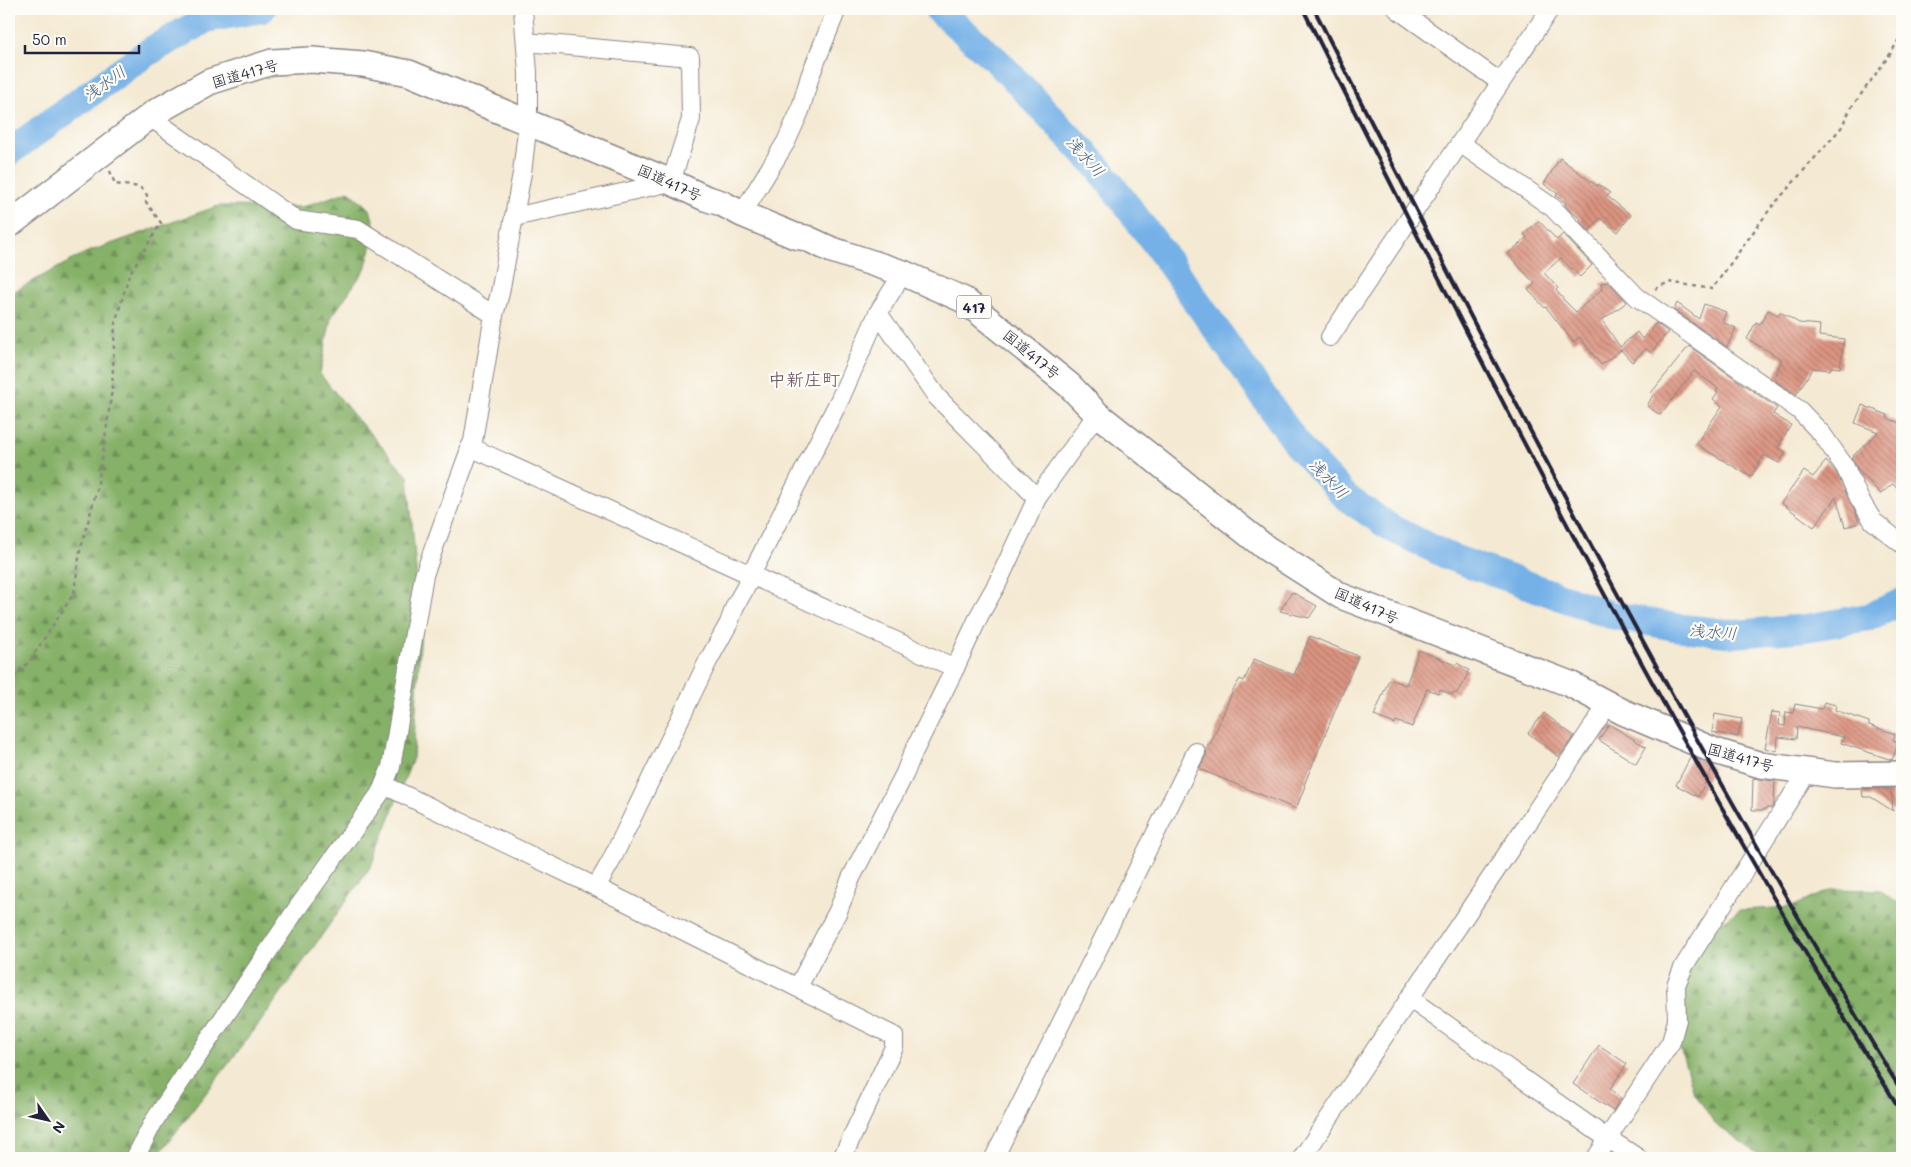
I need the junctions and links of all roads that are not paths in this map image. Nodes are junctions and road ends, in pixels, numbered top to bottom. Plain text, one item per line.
1 (522, 9) edge
2 (1397, 9) edge
3 (1550, 9) edge
4 (835, 13) edge
5 (525, 35) junction
6 (1500, 82) junction
7 (150, 117) junction
8 (528, 122) junction
9 (1460, 143) junction
10 (671, 182) junction
11 (742, 214) junction
12 (514, 217) junction
13 (9, 225) edge
14 (903, 273) junction
15 (878, 313) junction
16 (494, 315) junction
17 (1330, 337) dead end
18 (1098, 414) junction
19 (470, 447) junction
20 (1037, 498) junction
21 (1902, 544) edge
22 (752, 576) junction
23 (955, 668) junction
24 (1608, 704) junction
25 (1196, 752) dead end
26 (1807, 772) junction
27 (1902, 774) edge
28 (384, 785) junction
29 (596, 887) junction
30 (798, 987) junction
31 (1410, 998) junction
32 (1608, 1139) junction
33 (135, 1158) edge
34 (842, 1158) edge
35 (994, 1158) edge
36 (1302, 1158) edge
37 (1596, 1158) edge
38 (1638, 1158) edge

1 - 5 street
2 - 6 street
3 - 6 street
4 - 11 street
5 - 8 street
5 - 10 street
6 - 9 street
7 - 8 highway, 国道417号 / 417
7 - 13 highway, 国道417号 / 417
7 - 16 street
8 - 10 highway, 国道417号 / 417
8 - 12 street
9 - 17 street
9 - 21 street
10 - 11 highway, 国道417号 / 417
10 - 12 street
11 - 14 highway, 国道417号 / 417
12 - 16 street
14 - 15 street
14 - 18 highway, 国道417号 / 417
15 - 20 street
15 - 22 street
16 - 19 street
18 - 20 street
18 - 24 highway, 国道417号 / 417
19 - 22 street
19 - 28 street
20 - 23 street
22 - 23 street
22 - 29 street
23 - 30 street
24 - 26 highway, 国道417号 / 417
24 - 31 street
25 - 35 street
26 - 27 highway, 国道417号 / 417
26 - 32 street
28 - 29 street
28 - 33 street
29 - 30 street
30 - 34 street
31 - 32 street
31 - 36 street
32 - 37 street
32 - 38 street

